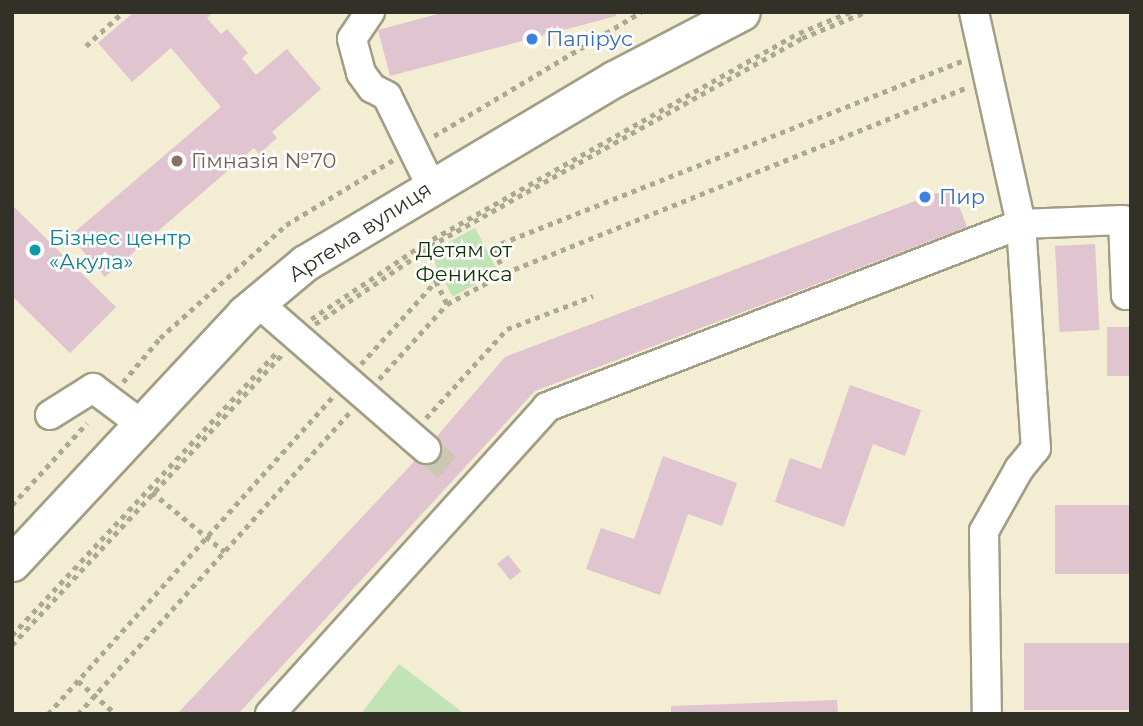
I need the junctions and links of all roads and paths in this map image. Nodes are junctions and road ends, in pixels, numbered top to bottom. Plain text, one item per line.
1 (123, 12) edge
2 (370, 12) edge
3 (625, 12) edge
4 (641, 12) edge
5 (742, 12) edge
6 (850, 12) edge
7 (865, 12) edge
8 (974, 12) edge
9 (86, 46) dead end
10 (986, 65) junction
11 (431, 186) junction
12 (1021, 224) junction
13 (505, 272) junction
14 (1131, 295) edge
15 (593, 296) dead end
16 (257, 302) junction
17 (447, 304) junction
18 (296, 336) junction
19 (356, 388) junction
20 (50, 415) dead end
21 (141, 424) junction
22 (418, 442) joint
23 (151, 491) junction
24 (207, 537) junction
25 (225, 552) junction
26 (12, 563) edge
27 (12, 635) edge
28 (12, 645) edge
29 (78, 681) junction
30 (95, 696) junction
31 (48, 714) edge
32 (78, 714) edge
33 (116, 714) edge
34 (271, 714) edge
35 (987, 714) edge

1 - 9 path
2 - 11 lane
3 - 4 path
5 - 11 main road, Артема вулиця
6 - 18 path
7 - 18 path
8 - 10 lane
10 - 12 lane
10 - 13 path
10 - 13 path
11 - 16 main road, Артема вулиця
12 - 14 lane
12 - 34 lane
12 - 35 lane
13 - 17 path
15 - 22 path
16 - 18 lane
16 - 21 main road, Артема вулиця
17 - 19 path
17 - 19 path
18 - 19 lane
18 - 23 path
19 - 22 lane
19 - 24 path
19 - 25 path
20 - 21 lane
21 - 26 main road, Артема вулиця
23 - 24 path
23 - 27 path
23 - 28 path
24 - 25 path
24 - 29 path
25 - 30 path
29 - 30 path
29 - 31 path
30 - 32 path
30 - 33 path

